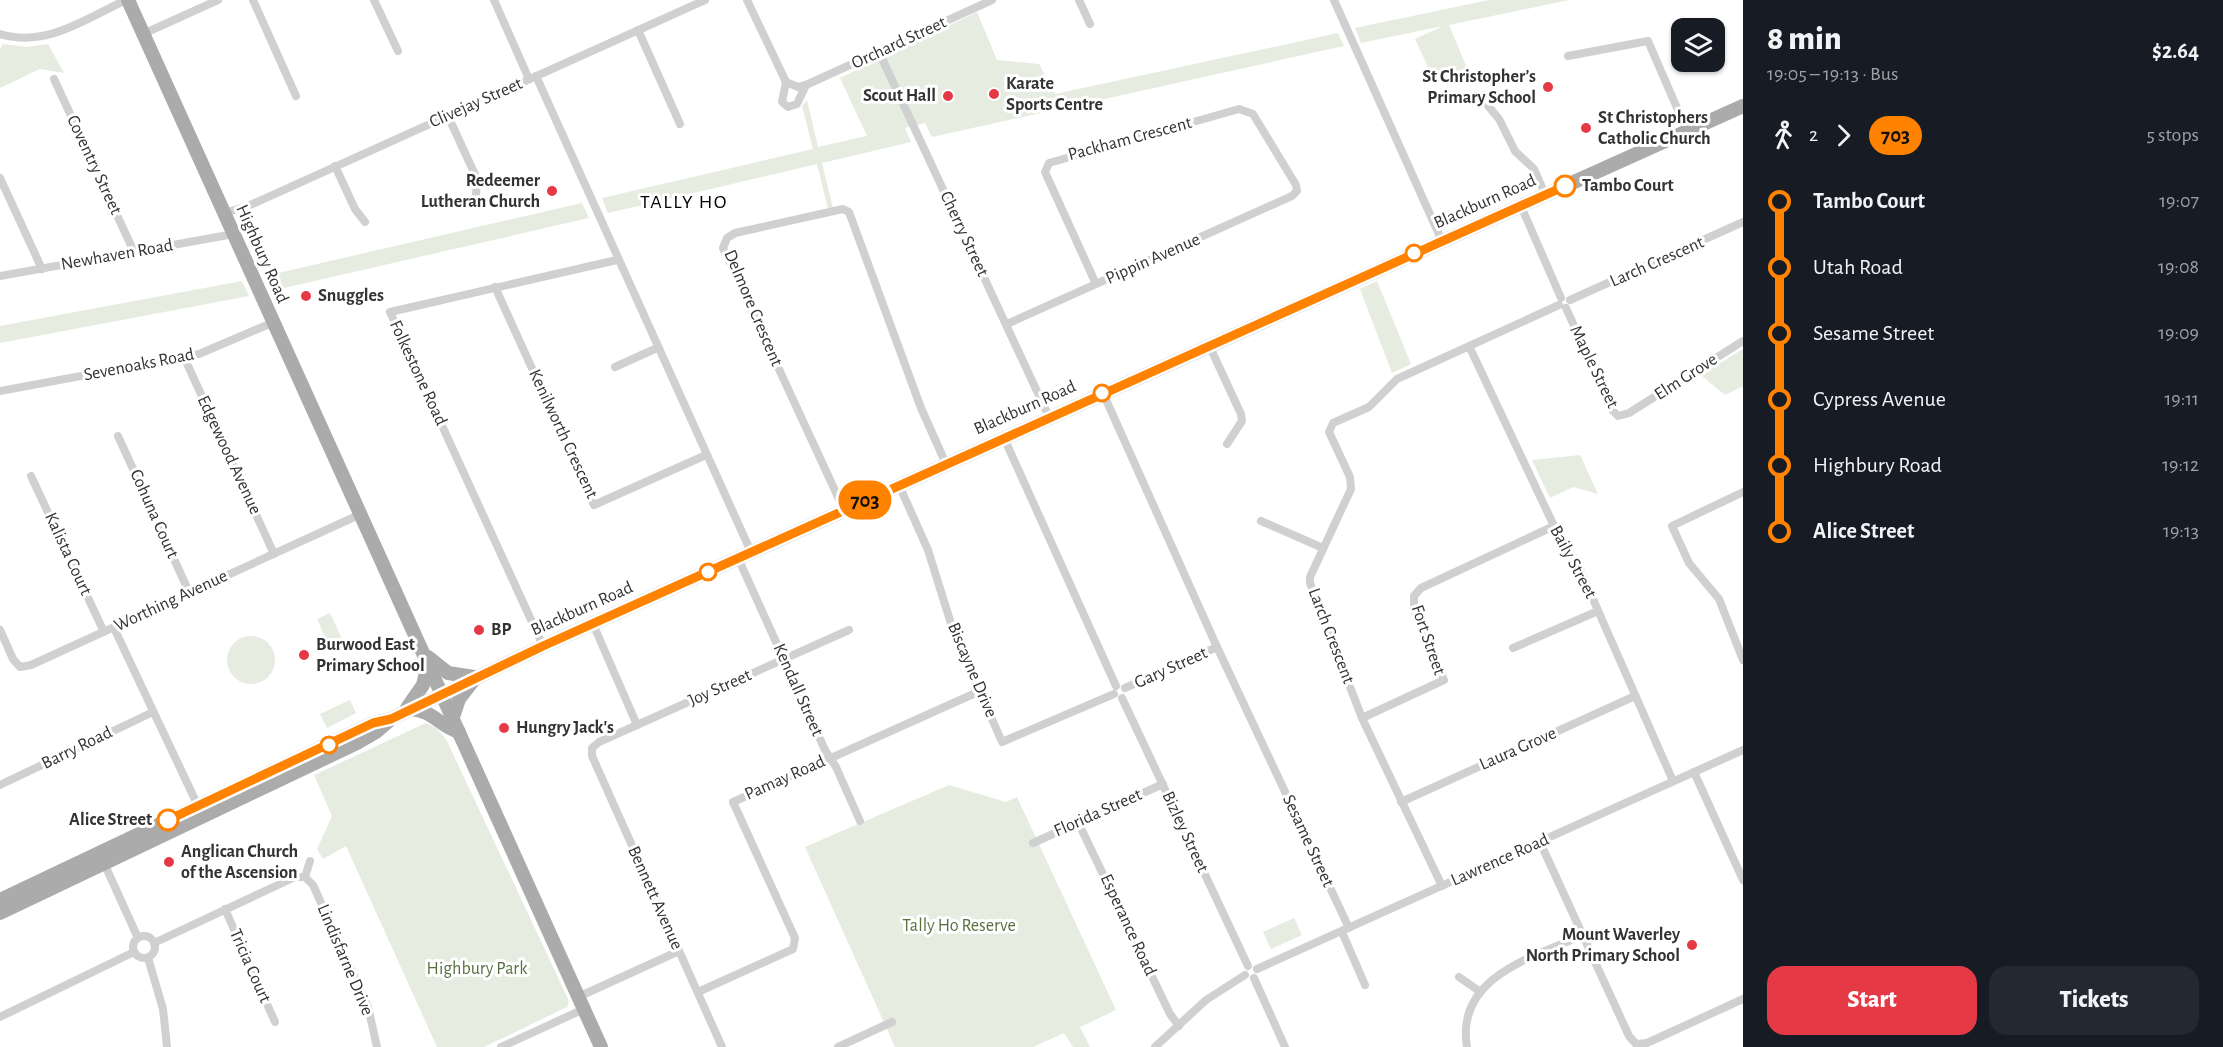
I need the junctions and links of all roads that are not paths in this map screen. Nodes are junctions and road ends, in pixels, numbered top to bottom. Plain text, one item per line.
1 (127, 0) edge
2 (218, 0) edge
3 (253, 0) edge
4 (374, 0) edge
5 (494, 0) edge
6 (705, 0) edge
7 (747, 0) edge
8 (990, 0) edge
9 (1079, 0) edge
10 (1334, 0) edge
11 (1090, 24) dead end
12 (638, 30) junction
13 (0, 34) edge
14 (143, 34) junction
15 (398, 51) dead end
16 (879, 52) junction
17 (1569, 56) dead end
18 (533, 77) junction
19 (54, 79) dead end
20 (786, 82) junction
21 (806, 85) junction
22 (296, 96) dead end
23 (1485, 102) dead end
24 (1743, 106) edge
25 (448, 116) junction
26 (680, 124) dead end
27 (1687, 131) junction
28 (335, 166) junction
29 (0, 178) edge
30 (1297, 190) joint
31 (1545, 194) junction
32 (476, 195) dead end
33 (1521, 206) junction
34 (226, 216) junction
35 (365, 222) dead end
36 (1743, 222) edge
37 (234, 234) junction
38 (1442, 241) junction
39 (134, 252) junction
40 (617, 260) junction
41 (42, 269) junction
42 (0, 276) edge
43 (1096, 284) junction
44 (495, 287) junction
45 (1564, 303) junction
46 (274, 322) junction
47 (1007, 324) junction
48 (1743, 341) edge
49 (1209, 345) junction
50 (1469, 346) junction
51 (657, 348) junction
52 (184, 357) junction
53 (615, 367) dead end
54 (0, 391) edge
55 (1103, 393) junction
56 (1629, 413) joint
57 (1049, 417) junction
58 (118, 436) dead end
59 (1004, 438) junction
60 (1227, 444) dead end
61 (706, 455) junction
62 (946, 464) junction
63 (31, 476) dead end
64 (899, 485) junction
65 (1743, 492) edge
66 (844, 510) junction
67 (361, 514) junction
68 (1261, 521) dead end
69 (1554, 526) junction
70 (1323, 548) junction
71 (274, 554) junction
72 (745, 555) junction
73 (189, 592) junction
74 (1598, 611) junction
75 (593, 624) junction
76 (114, 628) junction
77 (0, 630) edge
78 (849, 630) dead end
79 (104, 632) junction
80 (543, 646) junction
81 (1217, 647) junction
82 (1513, 648) dead end
83 (426, 658) junction
84 (784, 660) junction
85 (1743, 660) edge
86 (479, 675) junction
87 (980, 691) junction
88 (1119, 692) junction
89 (441, 693) junction
90 (1635, 696) junction
91 (407, 711) junction
92 (153, 712) junction
93 (453, 717) junction
94 (1362, 718) junction
95 (637, 725) junction
96 (459, 732) junction
97 (592, 748) joint
98 (1743, 750) edge
99 (830, 758) junction
100 (1694, 772) junction
101 (1673, 782) junction
102 (1163, 783) junction
103 (0, 785) edge
104 (1401, 802) junction
105 (201, 811) junction
106 (860, 821) dead end
107 (1078, 822) junction
108 (1540, 842) junction
109 (1033, 843) dead end
110 (102, 858) junction
111 (310, 861) dead end
112 (305, 877) junction
113 (1743, 880) edge
114 (1442, 886) junction
115 (0, 900) edge
116 (225, 909) junction
117 (0, 913) edge
118 (1345, 930) junction
119 (1583, 935) junction
120 (138, 938) junction
121 (154, 943) junction
122 (679, 951) junction
123 (134, 952) junction
124 (148, 958) junction
125 (1251, 972) junction
126 (1458, 977) dead end
127 (1365, 985) dead end
128 (699, 992) junction
129 (1479, 992) junction
130 (1741, 1000) edge
131 (581, 1003) junction
132 (1743, 1011) edge
133 (0, 1017) edge
134 (275, 1022) dead end
135 (892, 1022) dead end
136 (1179, 1026) junction
137 (167, 1047) edge
138 (377, 1047) edge
139 (501, 1047) edge
140 (601, 1047) edge
141 (722, 1047) edge
142 (838, 1047) edge
143 (1155, 1047) edge
144 (1285, 1047) edge
145 (1467, 1047) edge

1 - 13 street
1 - 14 main road, Highbury Road
2 - 14 street
3 - 22 street
4 - 15 street
5 - 18 street, Kendall Street
6 - 12 street, Clivejay Street
7 - 20 street
8 - 16 street, Orchard Street
9 - 11 street
10 - 38 street
12 - 18 street, Clivejay Street
12 - 26 street
14 - 34 main road, Highbury Road
16 - 21 street, Orchard Street
16 - 47 street, Cherry Street
17 - 27 street
18 - 25 street, Clivejay Street
18 - 40 street, Kendall Street
19 - 39 street, Coventry Street
20 - 21 street
20 - 21 street, Orchard Street
23 - 31 street
24 - 27 main road, Blackburn Road
25 - 28 street, Clivejay Street
25 - 32 street
27 - 31 main road, Blackburn Road
28 - 34 street, Clivejay Street
28 - 35 street
29 - 41 street
30 - 43 street, Pippin Avenue
30 - 43 street, Packham Crescent
31 - 33 main road, Blackburn Road
33 - 38 main road, Blackburn Road
33 - 45 street, Maple Street
34 - 37 main road, Highbury Road
36 - 45 street, Larch Crescent
37 - 39 street, Newhaven Road
37 - 46 main road, Highbury Road
38 - 49 main road, Blackburn Road
39 - 41 street, Newhaven Road
40 - 44 street, Folkestone Road
40 - 51 street, Kendall Street
41 - 42 street, Newhaven Road
43 - 47 street, Pippin Avenue
44 - 61 street, Kenilworth Crescent
44 - 80 street, Folkestone Road
45 - 50 street, Larch Crescent
45 - 56 street, Maple Street
46 - 52 street, Sevenoaks Road
46 - 67 main road, Highbury Road
47 - 57 street, Cherry Street
48 - 56 street, Elm Grove
49 - 55 main road, Blackburn Road
49 - 60 street
50 - 69 street, Baily Street
50 - 70 street, Larch Crescent
51 - 53 street
51 - 61 street, Kendall Street
52 - 54 street, Sevenoaks Road
52 - 71 street, Edgewood Avenue
55 - 57 main road, Blackburn Road
55 - 81 street, Sesame Street
57 - 59 main road, Blackburn Road
58 - 73 street, Cohuna Court
59 - 62 main road, Blackburn Road
59 - 88 street, Bizley Street
61 - 72 street, Kendall Street
62 - 64 main road, Blackburn Road
62 - 66 street, Delmore Crescent
63 - 79 street, Kalista Court
64 - 66 main road, Blackburn Road
64 - 87 street, Biscayne Drive
65 - 85 street
66 - 72 main road, Blackburn Road
67 - 71 street, Worthing Avenue
67 - 83 main road, Highbury Road
68 - 70 street
69 - 74 street, Baily Street
69 - 94 street, Fort Street
70 - 94 street, Larch Crescent
71 - 73 street, Worthing Avenue
72 - 75 main road, Blackburn Road
72 - 84 street, Kendall Street
73 - 76 street, Worthing Avenue
74 - 82 street
74 - 90 street, Baily Street
75 - 80 main road, Blackburn Road
75 - 95 street
76 - 79 street, Worthing Avenue
76 - 92 street
77 - 79 street, Worthing Avenue
78 - 84 street, Joy Street
80 - 86 main road, Blackburn Road
81 - 88 street, Gary Street
81 - 118 street, Sesame Street
83 - 86 main road
83 - 89 main road, Highbury Road
83 - 91 main road
84 - 95 street, Joy Street
84 - 99 street, Kendall Street
86 - 89 main road, Blackburn Road
86 - 93 main road
87 - 88 street, Biscayne Drive
87 - 99 street, Pamay Road
88 - 102 street, Bizley Street
89 - 91 main road, Blackburn Road
89 - 93 main road, Highbury Road
90 - 101 street, Baily Street
90 - 104 street, Laura Grove
91 - 96 main road
91 - 105 main road, Blackburn Road
92 - 103 street, Barry Road
92 - 105 street
93 - 96 main road, Highbury Road
94 - 104 street, Larch Crescent
95 - 97 street, Joy Street
96 - 131 main road, Highbury Road
97 - 122 street, Bennett Avenue
98 - 100 street, Lawrence Road
99 - 106 street, Kendall Street
99 - 128 street, Pamay Road
100 - 101 street, Lawrence Road
100 - 113 street
101 - 108 street, Lawrence Road
102 - 107 street, Florida Street
102 - 125 street, Bizley Street
104 - 114 street, Larch Crescent
105 - 110 main road, Blackburn Road
107 - 109 street, Florida Street
107 - 136 street, Esperance Road
108 - 114 street, Lawrence Road
108 - 119 street
110 - 115 main road, Blackburn Road
110 - 117 main road, Blackburn Road
110 - 120 street
111 - 112 street
112 - 116 street
112 - 138 street, Lindisfarne Drive
114 - 118 street, Lawrence Road
116 - 121 street
116 - 134 street, Tricia Court
118 - 125 street, Lawrence Road
118 - 127 street, Sesame Street
119 - 129 street
119 - 130 street
120 - 121 street
120 - 123 street
121 - 124 street
122 - 128 street, Bennett Avenue
122 - 131 street
123 - 124 street
123 - 133 street
124 - 137 street
125 - 136 street, Lawrence Road
125 - 144 street, Bizley Street
126 - 129 street
128 - 141 street, Bennett Avenue
129 - 145 street
130 - 132 street
131 - 139 street
131 - 140 main road, Highbury Road
135 - 142 street
136 - 143 street, Lawrence Road

